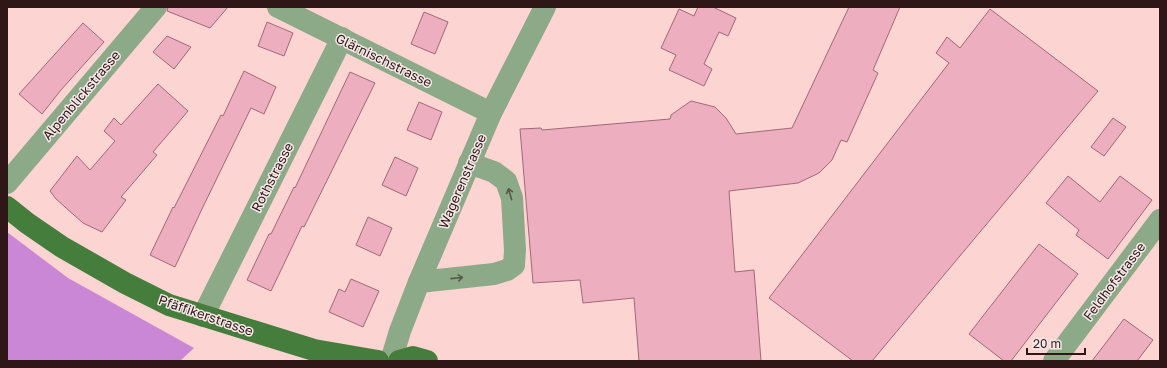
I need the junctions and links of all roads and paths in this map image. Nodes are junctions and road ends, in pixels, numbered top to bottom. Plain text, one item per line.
1 (156, 7) edge
2 (278, 7) edge
3 (545, 7) edge
4 (342, 38) junction
5 (491, 112) junction
6 (469, 163) junction
7 (7, 183) edge
8 (7, 207) edge
9 (1160, 220) edge
10 (419, 282) junction
11 (203, 316) junction
12 (313, 355) edge
13 (378, 361) edge
14 (391, 361) edge
15 (399, 361) edge
16 (427, 361) edge
17 (1054, 361) edge

1 - 7 street, Alpenblickstrasse
2 - 4 street, Glärnischstrasse
3 - 5 street, Wagerenstrasse
4 - 5 street, Glärnischstrasse
4 - 11 street, Rothstrasse
5 - 6 street, Wagerenstrasse
6 - 10 street, Wagerenstrasse
10 -> 6 street
8 - 11 main road, Pfäffikerstrasse
9 - 17 street, Feldhofstrasse
10 - 14 street, Wagerenstrasse
11 - 12 main road, Pfäffikerstrasse
12 - 13 main road, Pfäffikerstrasse
15 - 16 main road

